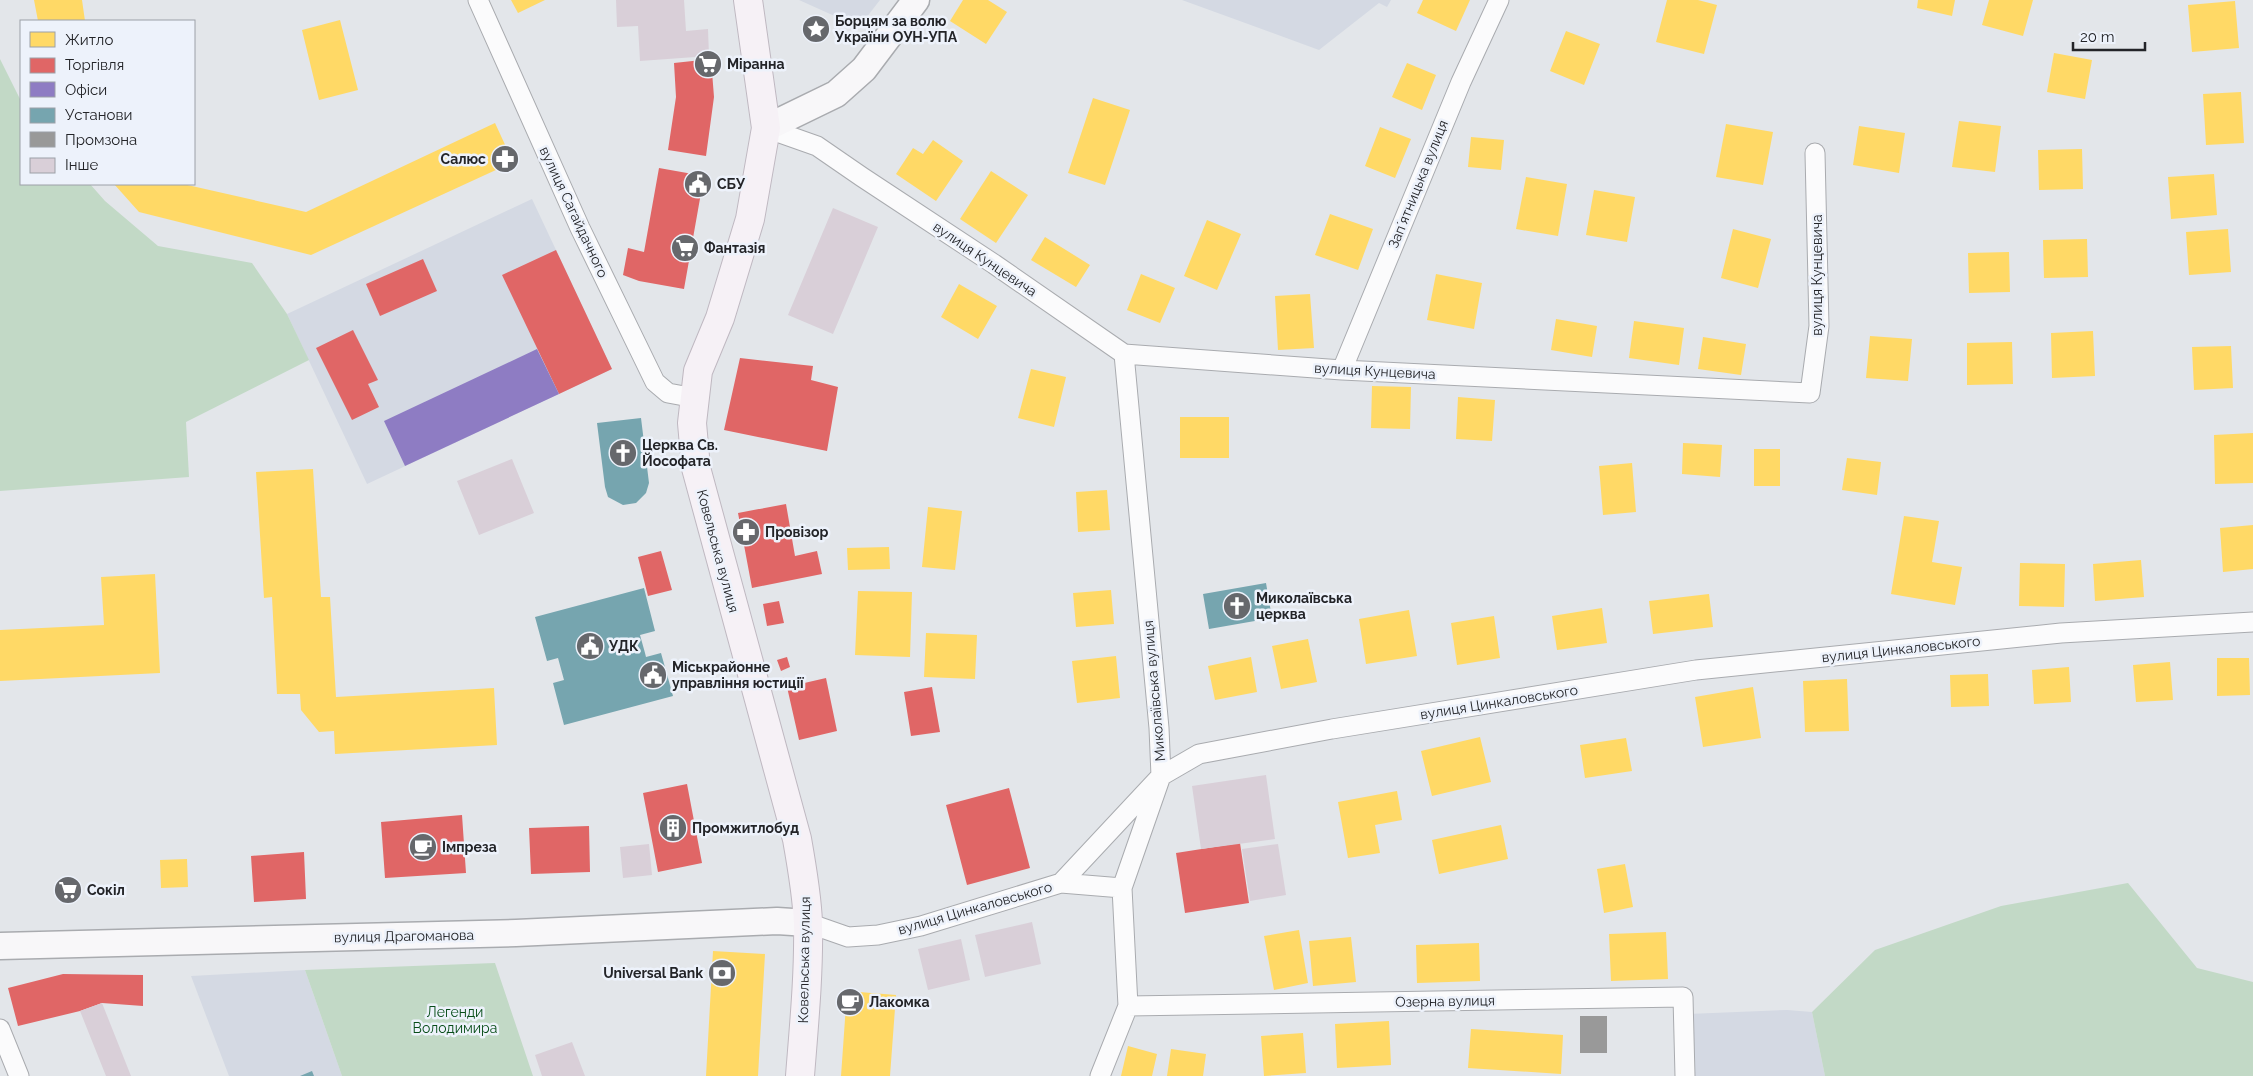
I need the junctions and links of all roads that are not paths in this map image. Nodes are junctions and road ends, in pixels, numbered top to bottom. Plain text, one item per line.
1 (478, 0) edge
2 (748, 0) edge
3 (916, 0) edge
4 (1499, 0) edge
5 (766, 128) junction
6 (1815, 153) dead end
7 (1124, 354) junction
8 (1342, 370) junction
9 (695, 398) junction
10 (2253, 622) edge
11 (1161, 776) junction
12 (1061, 883) junction
13 (1122, 888) junction
14 (808, 923) junction
15 (0, 946) edge
16 (1128, 1006) junction
17 (0, 1029) edge
18 (19, 1076) edge
19 (800, 1076) edge
20 (1100, 1076) edge
21 (1685, 1076) edge

1 - 9 street, вулиця Сагайдачного
2 - 5 main road, Ковельська вулиця
3 - 5 street
4 - 8 street, Запʼятницька вулиця
5 - 7 street, вулиця Кунцевича
5 - 9 main road, Ковельська вулиця
6 - 8 street, вулиця Кунцевича
7 - 8 street, вулиця Кунцевича
7 - 11 street, Миколаївська вулиця
9 - 14 main road, Ковельська вулиця
10 - 11 street, вулиця Цинкаловського
11 - 12 street, вулиця Цинкаловського
11 - 13 street, Миколаївська вулиця
12 - 13 street
12 - 14 street, вулиця Цинкаловського
13 - 16 street, Миколаївська вулиця
14 - 15 street, вулиця Драгоманова
14 - 19 main road, Ковельська вулиця
16 - 20 street, Миколаївська вулиця
16 - 21 street, Озерна вулиця
17 - 18 street

